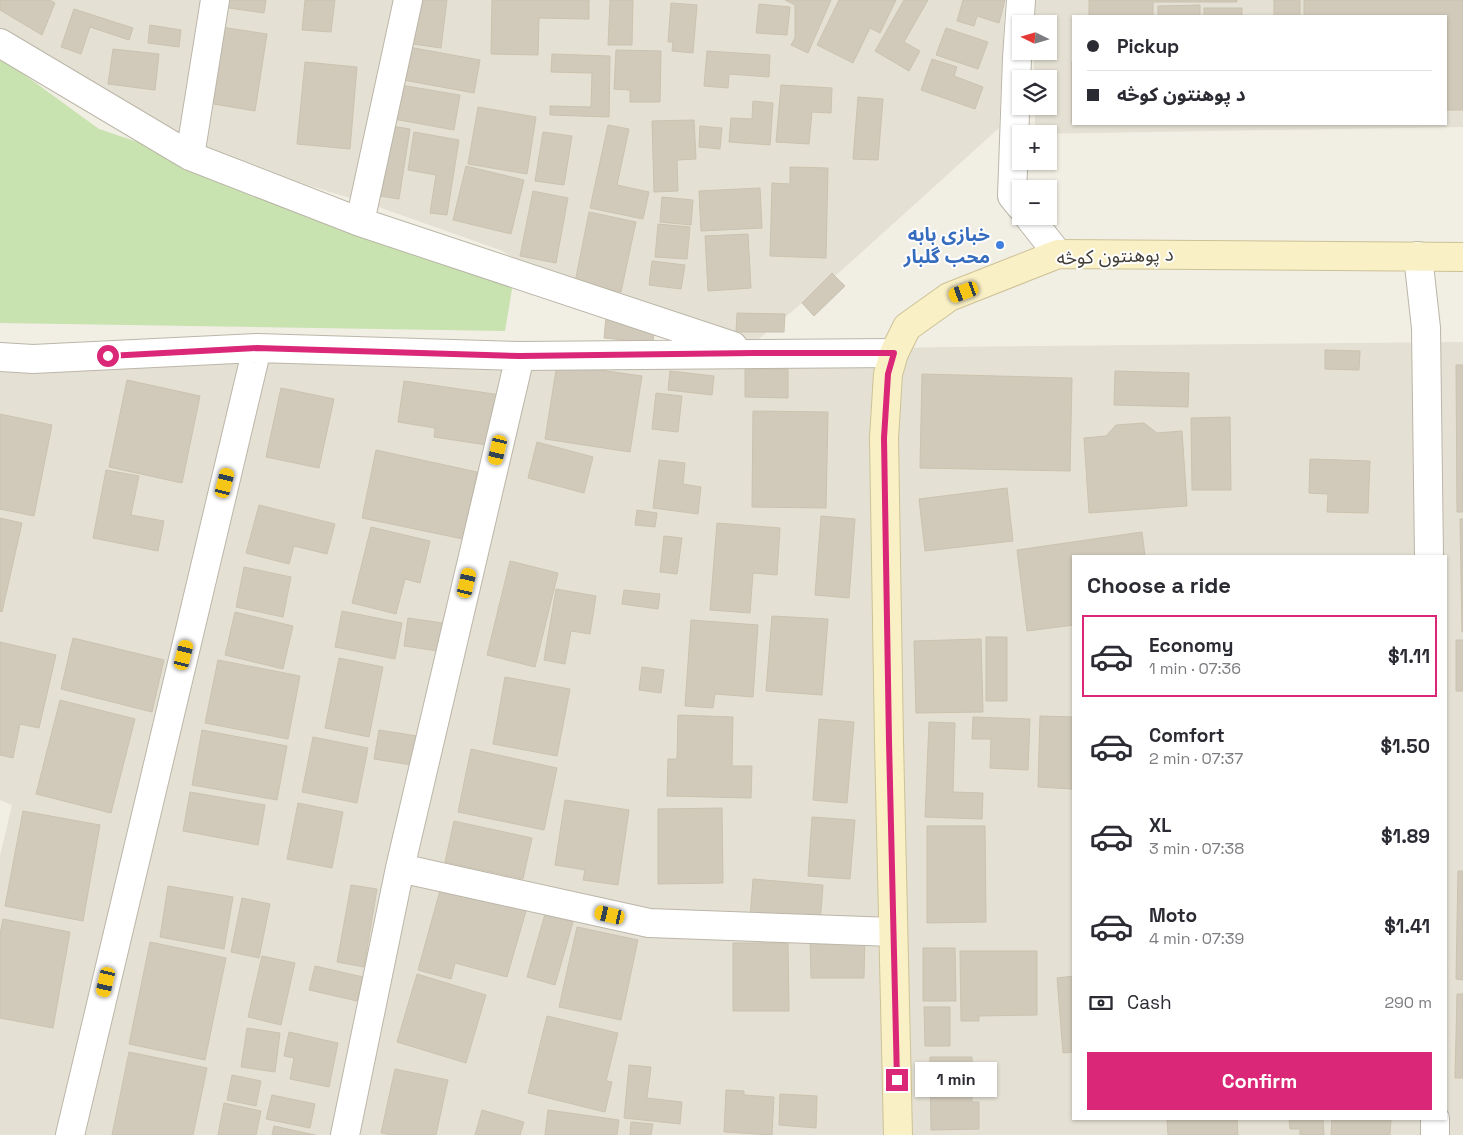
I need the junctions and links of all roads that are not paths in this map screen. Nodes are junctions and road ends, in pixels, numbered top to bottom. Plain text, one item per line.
1 (215, 0) edge
2 (408, 0) edge
3 (1021, 0) edge
4 (0, 43) edge
5 (190, 156) junction
6 (1012, 180) edge
7 (360, 222) junction
8 (1035, 225) edge
9 (1058, 254) junction
10 (1418, 256) junction
11 (1463, 258) edge
12 (257, 348) junction
13 (753, 353) junction
14 (894, 353) junction
15 (520, 356) junction
16 (0, 357) edge
17 (1429, 555) edge
18 (400, 868) junction
19 (893, 932) junction
20 (1435, 1120) edge
21 (70, 1135) edge
22 (345, 1135) edge
23 (898, 1135) edge
24 (1435, 1135) edge

1 - 5 street
2 - 7 street
3 - 6 street
4 - 5 street
5 - 7 street
7 - 13 street
8 - 9 street
9 - 10 street, د پوهنتون کوڅه
9 - 14 street, د پوهنتون کوڅه
10 - 11 street, د پوهنتون کوڅه
10 - 17 street
12 - 15 street
12 - 16 street
12 - 21 street
13 - 14 street
13 - 15 street
14 - 19 street, د پوهنتون کوڅه
15 - 18 street
18 - 19 street
18 - 22 street
19 - 23 street, د پوهنتون کوڅه
20 - 24 street

